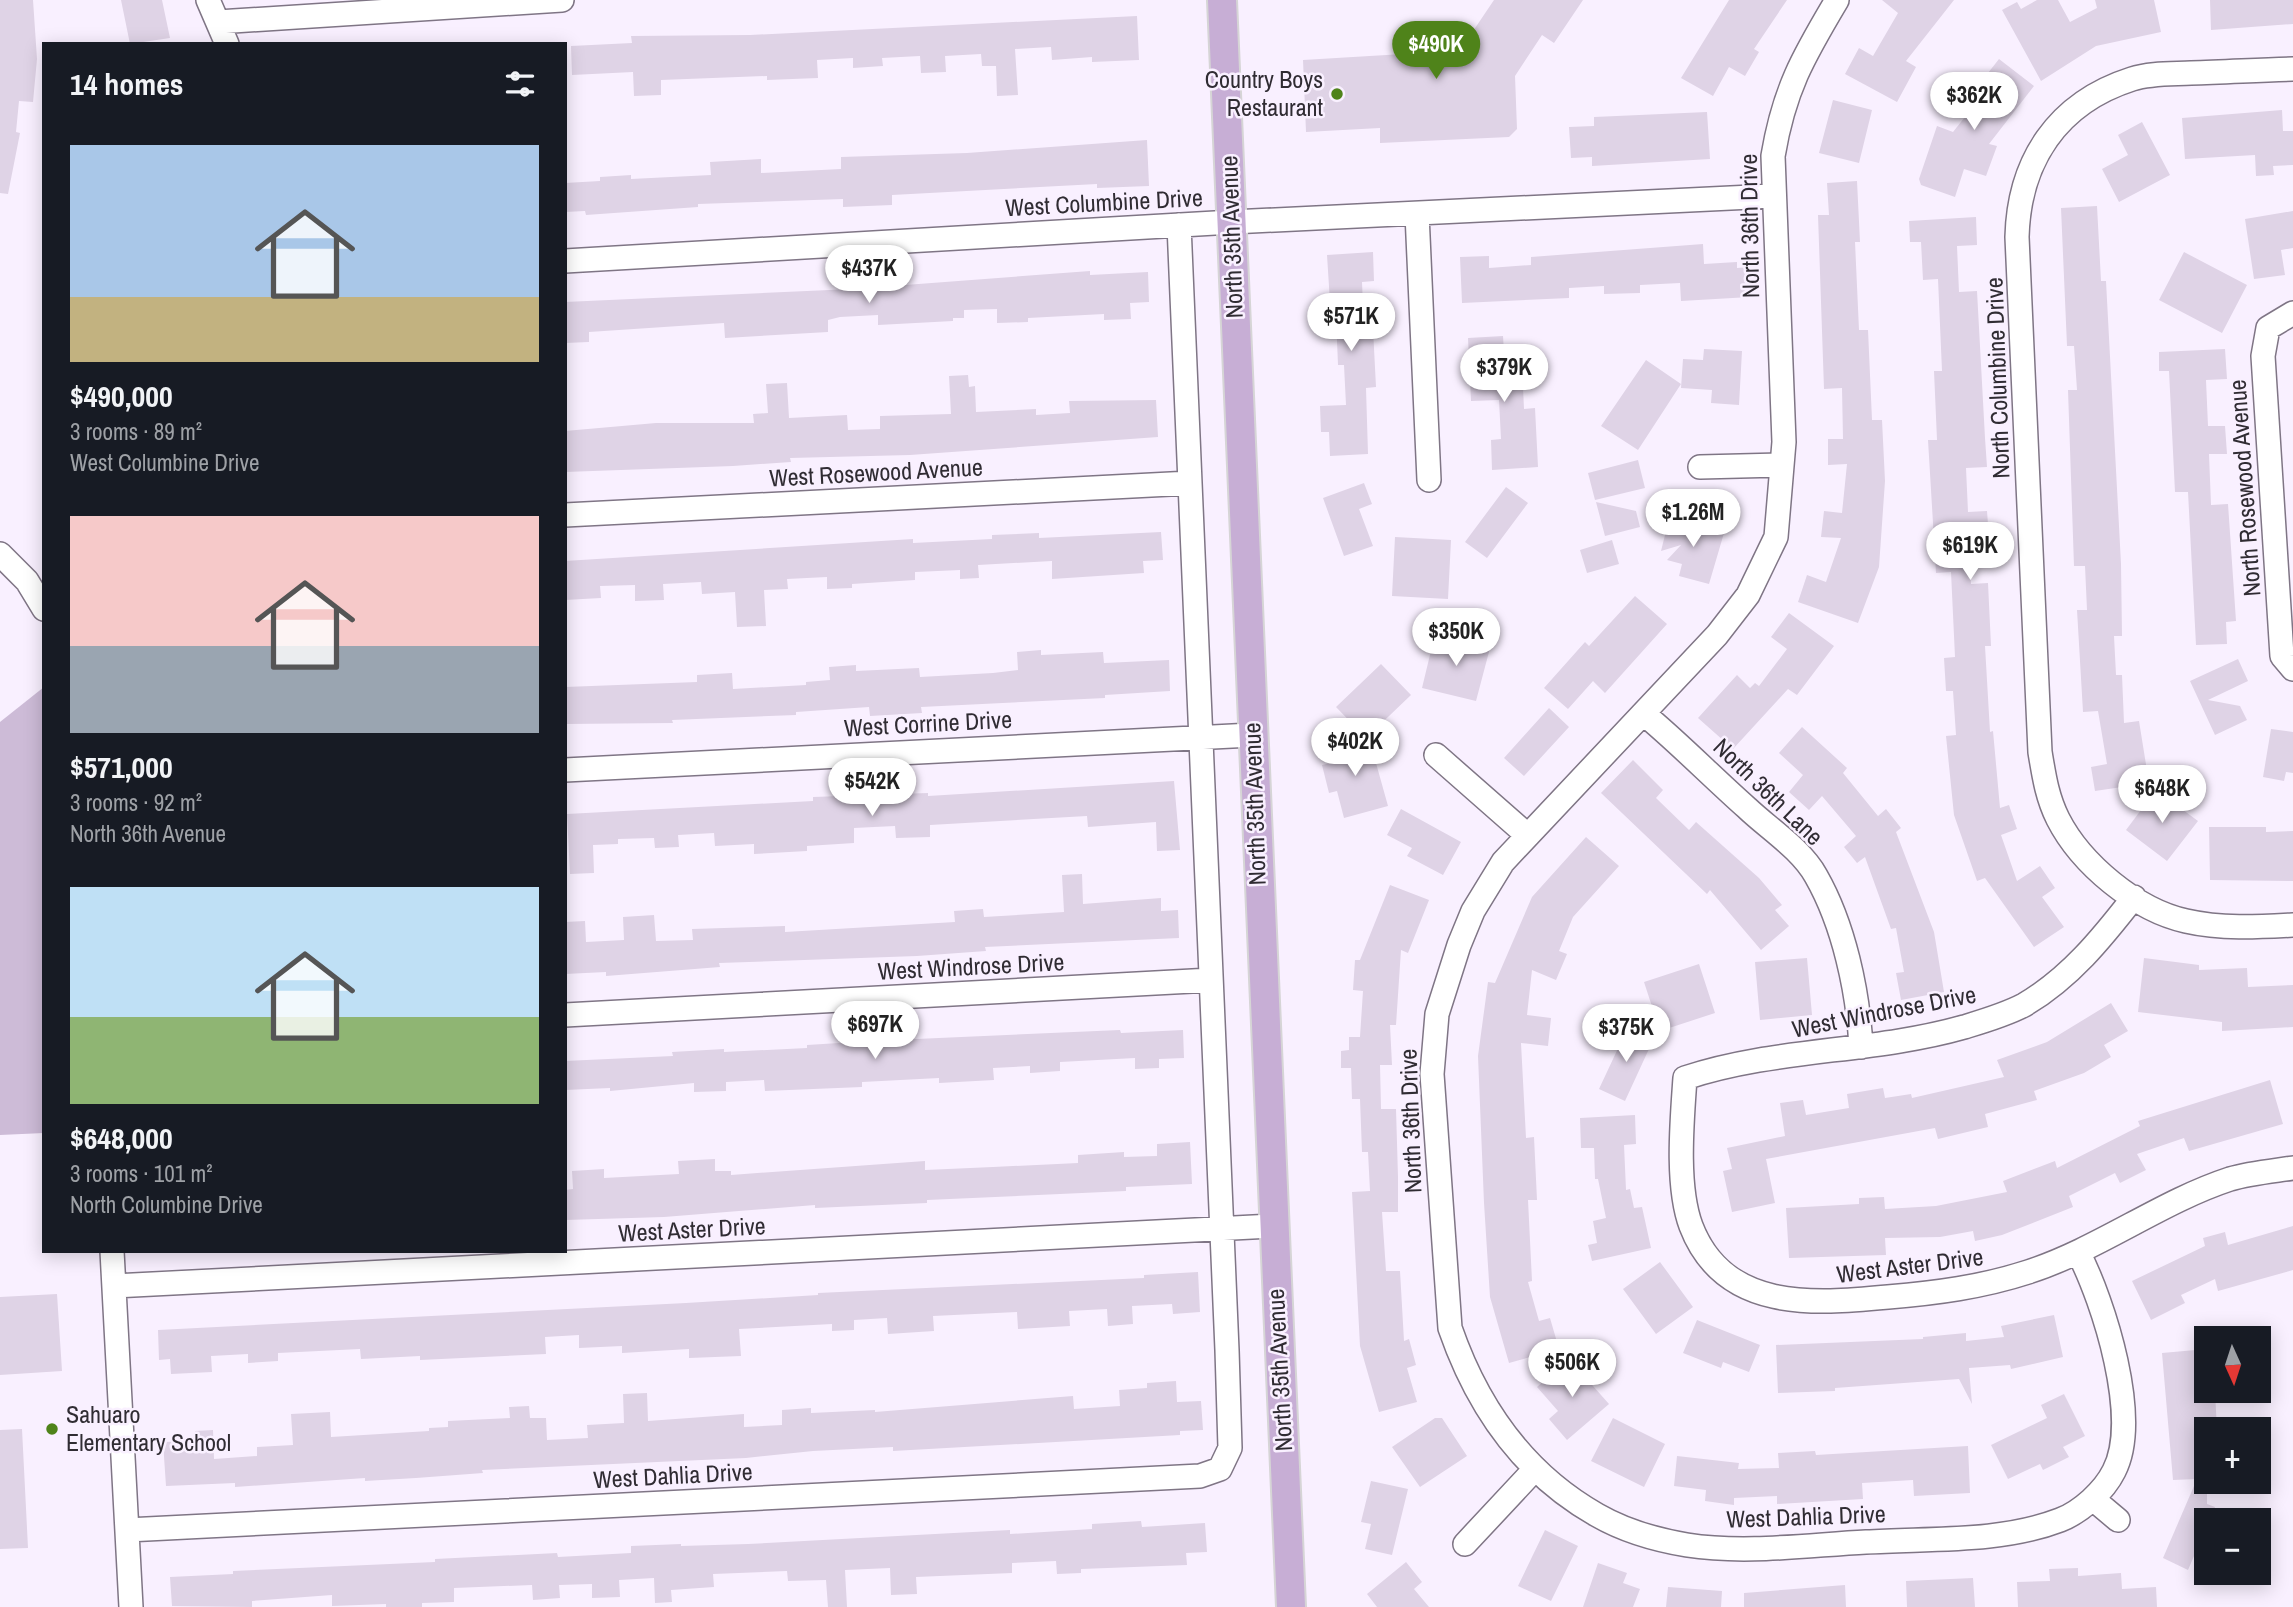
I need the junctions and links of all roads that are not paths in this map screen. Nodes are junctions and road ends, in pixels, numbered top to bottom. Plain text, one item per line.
1 (208, 0) edge
2 (562, 0) edge
3 (1222, 0) edge
4 (1837, 0) edge
5 (218, 22) junction
6 (227, 42) edge
7 (2293, 69) edge
8 (1772, 196) junction
9 (1418, 214) junction
10 (1232, 222) junction
11 (1179, 225) junction
12 (567, 261) edge
13 (2293, 313) edge
14 (1782, 465) junction
15 (1700, 467) dead end
16 (1429, 481) dead end
17 (1190, 484) junction
18 (567, 515) edge
19 (0, 554) edge
20 (42, 606) edge
21 (2293, 669) edge
22 (1644, 713) junction
23 (1252, 735) junction
24 (1200, 736) junction
25 (1436, 755) dead end
26 (567, 770) edge
27 (1527, 835) junction
28 (2134, 897) junction
29 (2293, 925) edge
30 (1211, 980) junction
31 (567, 1015) edge
32 (1861, 1047) junction
33 (1685, 1078) joint
34 (2293, 1168) edge
35 (1274, 1226) junction
36 (1222, 1229) junction
37 (2078, 1252) junction
38 (112, 1253) edge
39 (114, 1286) junction
40 (1220, 1469) joint
41 (1535, 1469) junction
42 (2093, 1499) junction
43 (2118, 1520) dead end
44 (127, 1530) junction
45 (1465, 1544) dead end
46 (131, 1607) edge
47 (1290, 1607) edge

1 - 5 street
2 - 5 street
3 - 10 main road, North 35th Avenue
4 - 8 street, North 36th Drive
5 - 6 street
7 - 28 street, North Columbine Drive
8 - 9 street, West Columbine Drive
8 - 14 street, North 36th Drive
9 - 10 street, West Columbine Drive
9 - 16 street
10 - 11 street, West Columbine Drive
10 - 23 main road, North 35th Avenue
11 - 12 street, West Columbine Drive
11 - 17 street, North 35th Avenue
13 - 21 street, North Rosewood Avenue
14 - 15 street
14 - 22 street, North 36th Drive
17 - 18 street, West Rosewood Avenue
17 - 24 street, North 35th Avenue
19 - 20 street
22 - 27 street, North 36th Drive
22 - 32 street, North 36th Lane
23 - 24 street, West Corrine Drive
23 - 35 main road, North 35th Avenue
24 - 26 street, West Corrine Drive
24 - 30 street, North 35th Avenue
25 - 27 street
27 - 41 street, North 36th Drive
28 - 29 street
28 - 32 street, West Windrose Drive
30 - 31 street, West Windrose Drive
30 - 36 street, North 35th Avenue
32 - 33 street, West Windrose Drive
33 - 37 street, West Aster Drive
34 - 37 street, West Aster Drive
35 - 36 street, West Aster Drive
35 - 47 main road, North 35th Avenue
36 - 39 street, West Aster Drive
36 - 40 street, North 35th Avenue
37 - 42 street, West Dahlia Drive
38 - 39 street
39 - 44 street
40 - 44 street, West Dahlia Drive
41 - 42 street, West Dahlia Drive
41 - 45 street
42 - 43 street
44 - 46 street

